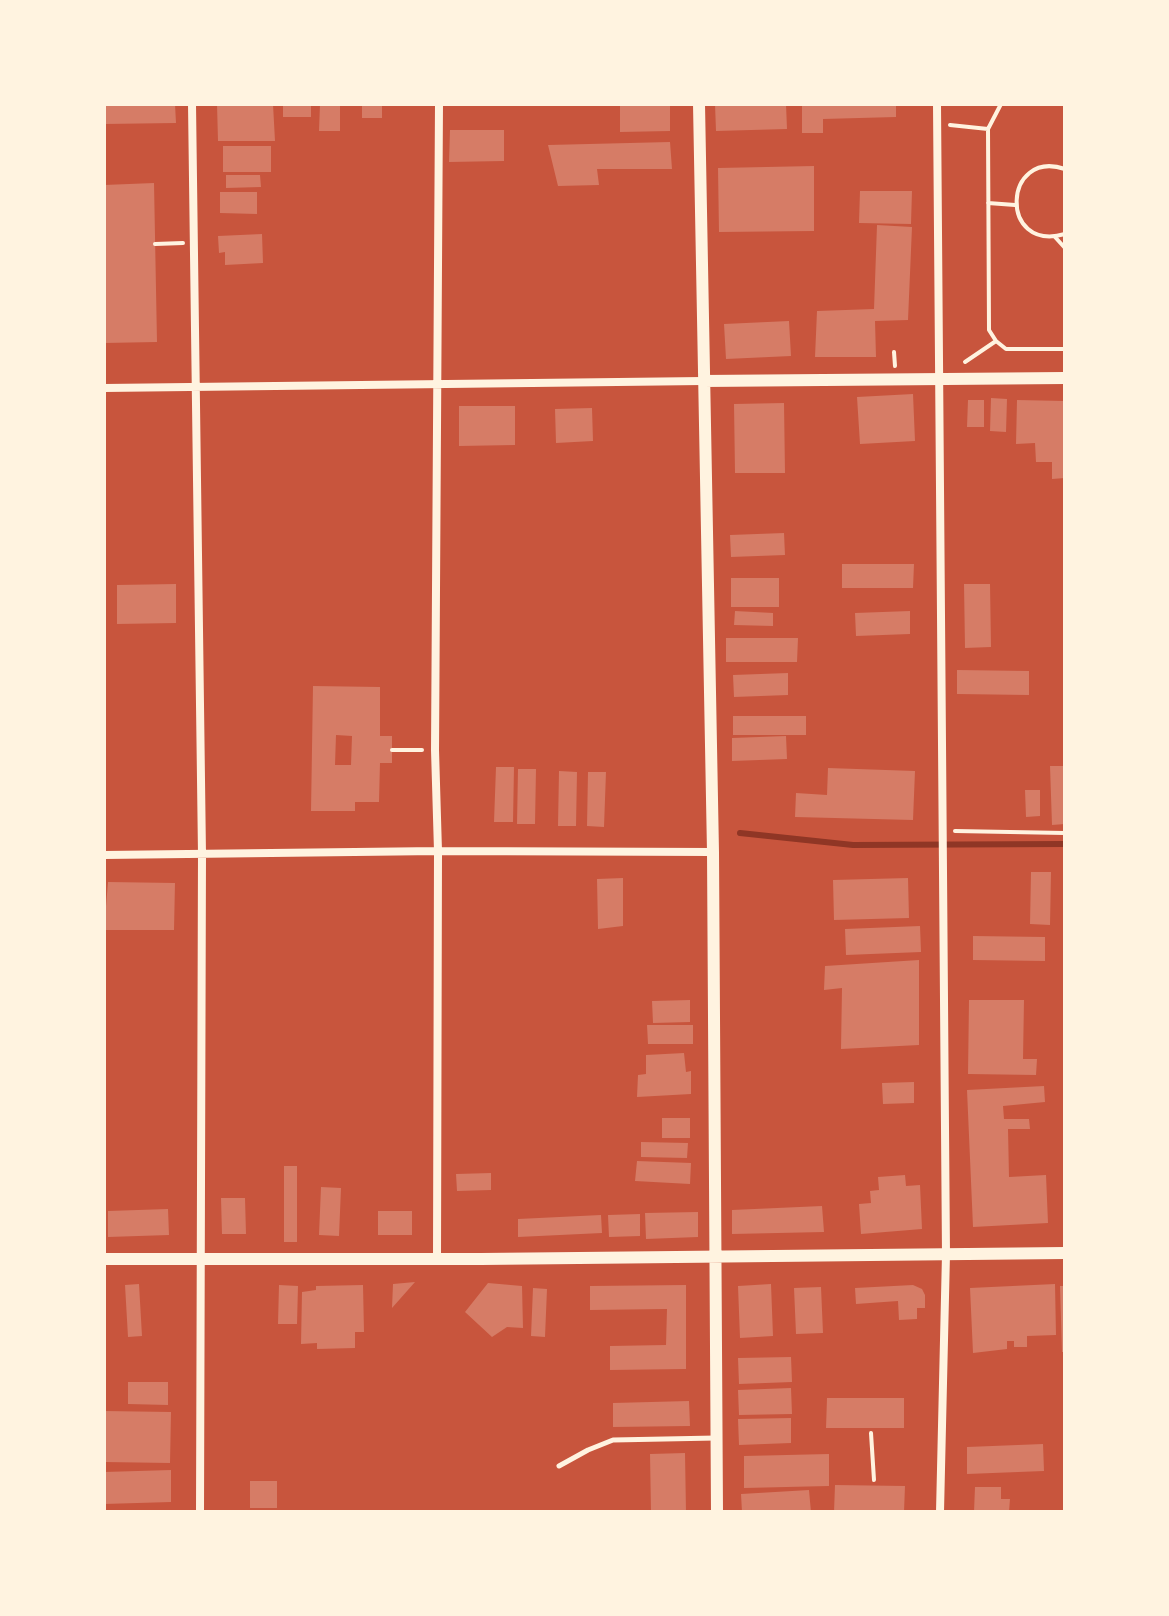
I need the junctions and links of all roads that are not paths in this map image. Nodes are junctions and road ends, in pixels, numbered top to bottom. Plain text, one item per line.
1 (192, 104) edge
2 (439, 104) edge
3 (699, 104) edge
4 (937, 104) edge
5 (1065, 378) edge
6 (938, 379) junction
7 (703, 381) junction
8 (438, 385) junction
9 (104, 388) edge
10 (194, 388) junction
11 (438, 851) junction
12 (713, 852) junction
13 (202, 854) junction
14 (104, 855) edge
15 (1065, 1253) edge
16 (946, 1254) junction
17 (199, 1257) junction
18 (715, 1257) junction
19 (437, 1258) junction
20 (104, 1259) edge
21 (717, 1438) junction
22 (559, 1466) dead end
23 (200, 1512) edge
24 (717, 1512) edge
25 (940, 1512) edge

1 - 10 street
2 - 8 street
3 - 7 street
4 - 6 street
5 - 6 street
6 - 7 street
6 - 16 street
7 - 8 street
7 - 12 street
8 - 10 street
8 - 11 street
9 - 10 street
10 - 13 street
11 - 12 street
11 - 13 street
11 - 19 street
12 - 18 street
13 - 14 street
13 - 17 street
15 - 16 street
16 - 18 street
16 - 25 street
17 - 19 street
17 - 20 street
17 - 23 street
18 - 19 street
18 - 21 street
21 - 22 lane
21 - 24 street

